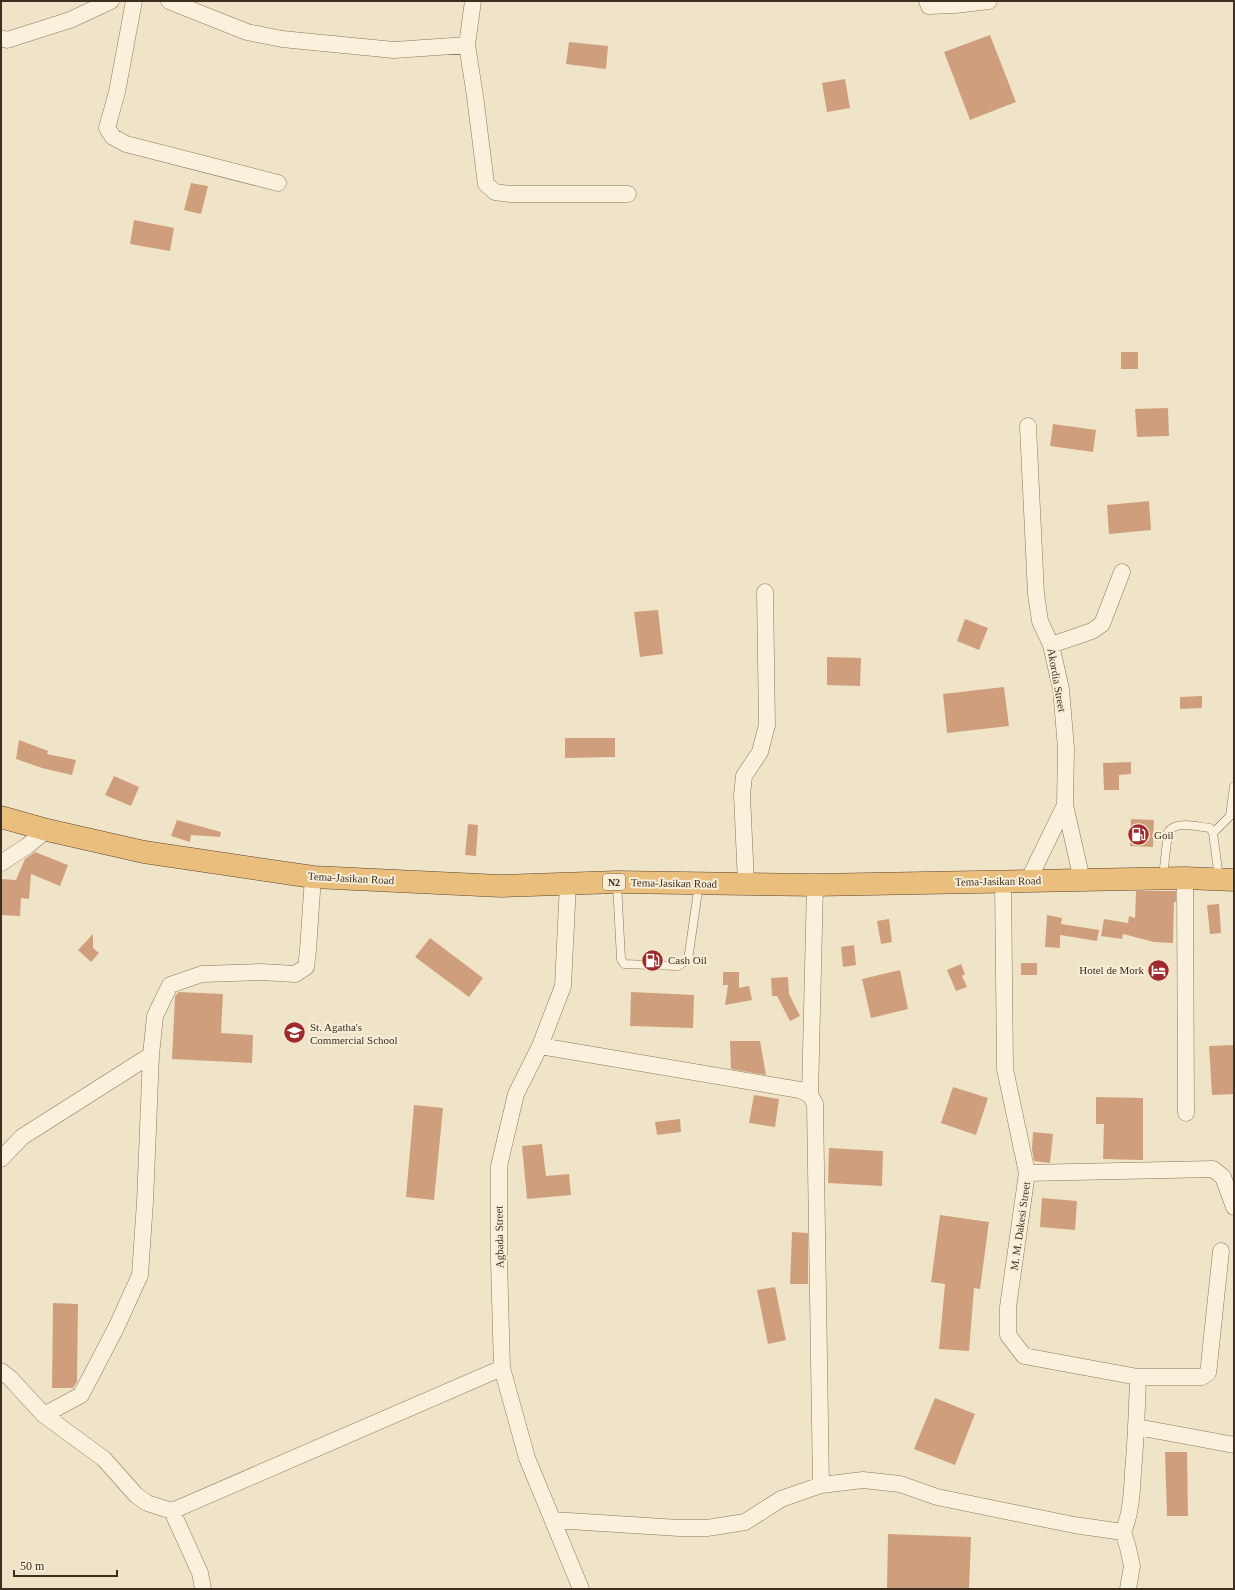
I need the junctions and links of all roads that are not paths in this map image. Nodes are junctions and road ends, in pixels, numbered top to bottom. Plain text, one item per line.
1 (111, 1) edge
2 (134, 1) edge
3 (169, 1) edge
4 (473, 1) edge
5 (927, 1) edge
6 (989, 1) edge
7 (1, 38) edge
8 (467, 45) junction
9 (278, 182) dead end
10 (628, 194) dead end
11 (1028, 426) dead end
12 (1122, 572) dead end
13 (765, 592) dead end
14 (1051, 645) junction
15 (1234, 786) edge
16 (1065, 805) junction
17 (1, 817) edge
18 (47, 830) junction
19 (1213, 833) junction
20 (1, 863) edge
21 (313, 877) junction
22 (1185, 878) junction
23 (1163, 879) junction
24 (1082, 880) junction
25 (1227, 880) edge
26 (1003, 881) junction
27 (1028, 881) junction
28 (617, 882) junction
29 (568, 883) junction
30 (699, 883) junction
31 (746, 883) junction
32 (815, 886) junction
33 (540, 1046) junction
34 (151, 1054) junction
35 (810, 1095) junction
36 (1186, 1113) dead end
37 (1, 1159) edge
38 (1027, 1173) junction
39 (1234, 1207) edge
40 (1221, 1251) dead end
41 (502, 1368) junction
42 (1, 1371) edge
43 (1138, 1377) junction
44 (44, 1415) junction
45 (1137, 1427) junction
46 (1234, 1445) edge
47 (821, 1485) junction
48 (172, 1511) junction
49 (553, 1520) junction
50 (1123, 1532) junction
51 (203, 1589) edge
52 (581, 1589) edge
53 (1128, 1589) edge

1 - 7 street
2 - 9 street
3 - 8 street
4 - 8 street
5 - 6 street
8 - 10 street
11 - 14 street, Akordia Street
12 - 14 street
13 - 31 street
14 - 16 street, Akordia Street
15 - 19 lane
16 - 24 street
16 - 27 street, Akordia Street
17 - 18 highway, Tema-Jasikan Road / N2
18 - 20 street
18 - 21 highway, Tema-Jasikan Road / N2
19 - 23 lane
19 - 25 lane
21 - 29 highway, Tema-Jasikan Road / N2
21 - 34 street
22 - 23 highway, Tema-Jasikan Road / N2
22 - 25 highway, Tema-Jasikan Road / N2
22 - 36 street
23 - 24 highway, Tema-Jasikan Road / N2
24 - 27 highway, Tema-Jasikan Road / N2
26 - 27 highway, Tema-Jasikan Road / N2
26 - 32 highway, Tema-Jasikan Road / N2
26 - 38 street, M. M. Dakesi Street
28 - 29 highway, Tema-Jasikan Road / N2
28 - 30 highway, Tema-Jasikan Road / N2
28 - 30 lane
29 - 33 street, Agbada Street
30 - 31 highway, Tema-Jasikan Road / N2
31 - 32 highway, Tema-Jasikan Road / N2
32 - 35 street
33 - 35 street
33 - 41 street, Agbada Street
34 - 37 street
34 - 44 street
35 - 47 street
38 - 39 street
38 - 43 street, M. M. Dakesi Street
40 - 43 street, M. M. Dakesi Street
41 - 48 street
41 - 49 street, Agbada Street
42 - 44 street
43 - 45 street
44 - 48 street
45 - 46 street
45 - 50 street
47 - 49 street
47 - 50 street
48 - 51 street
49 - 52 street, Agbada Street
50 - 53 street

